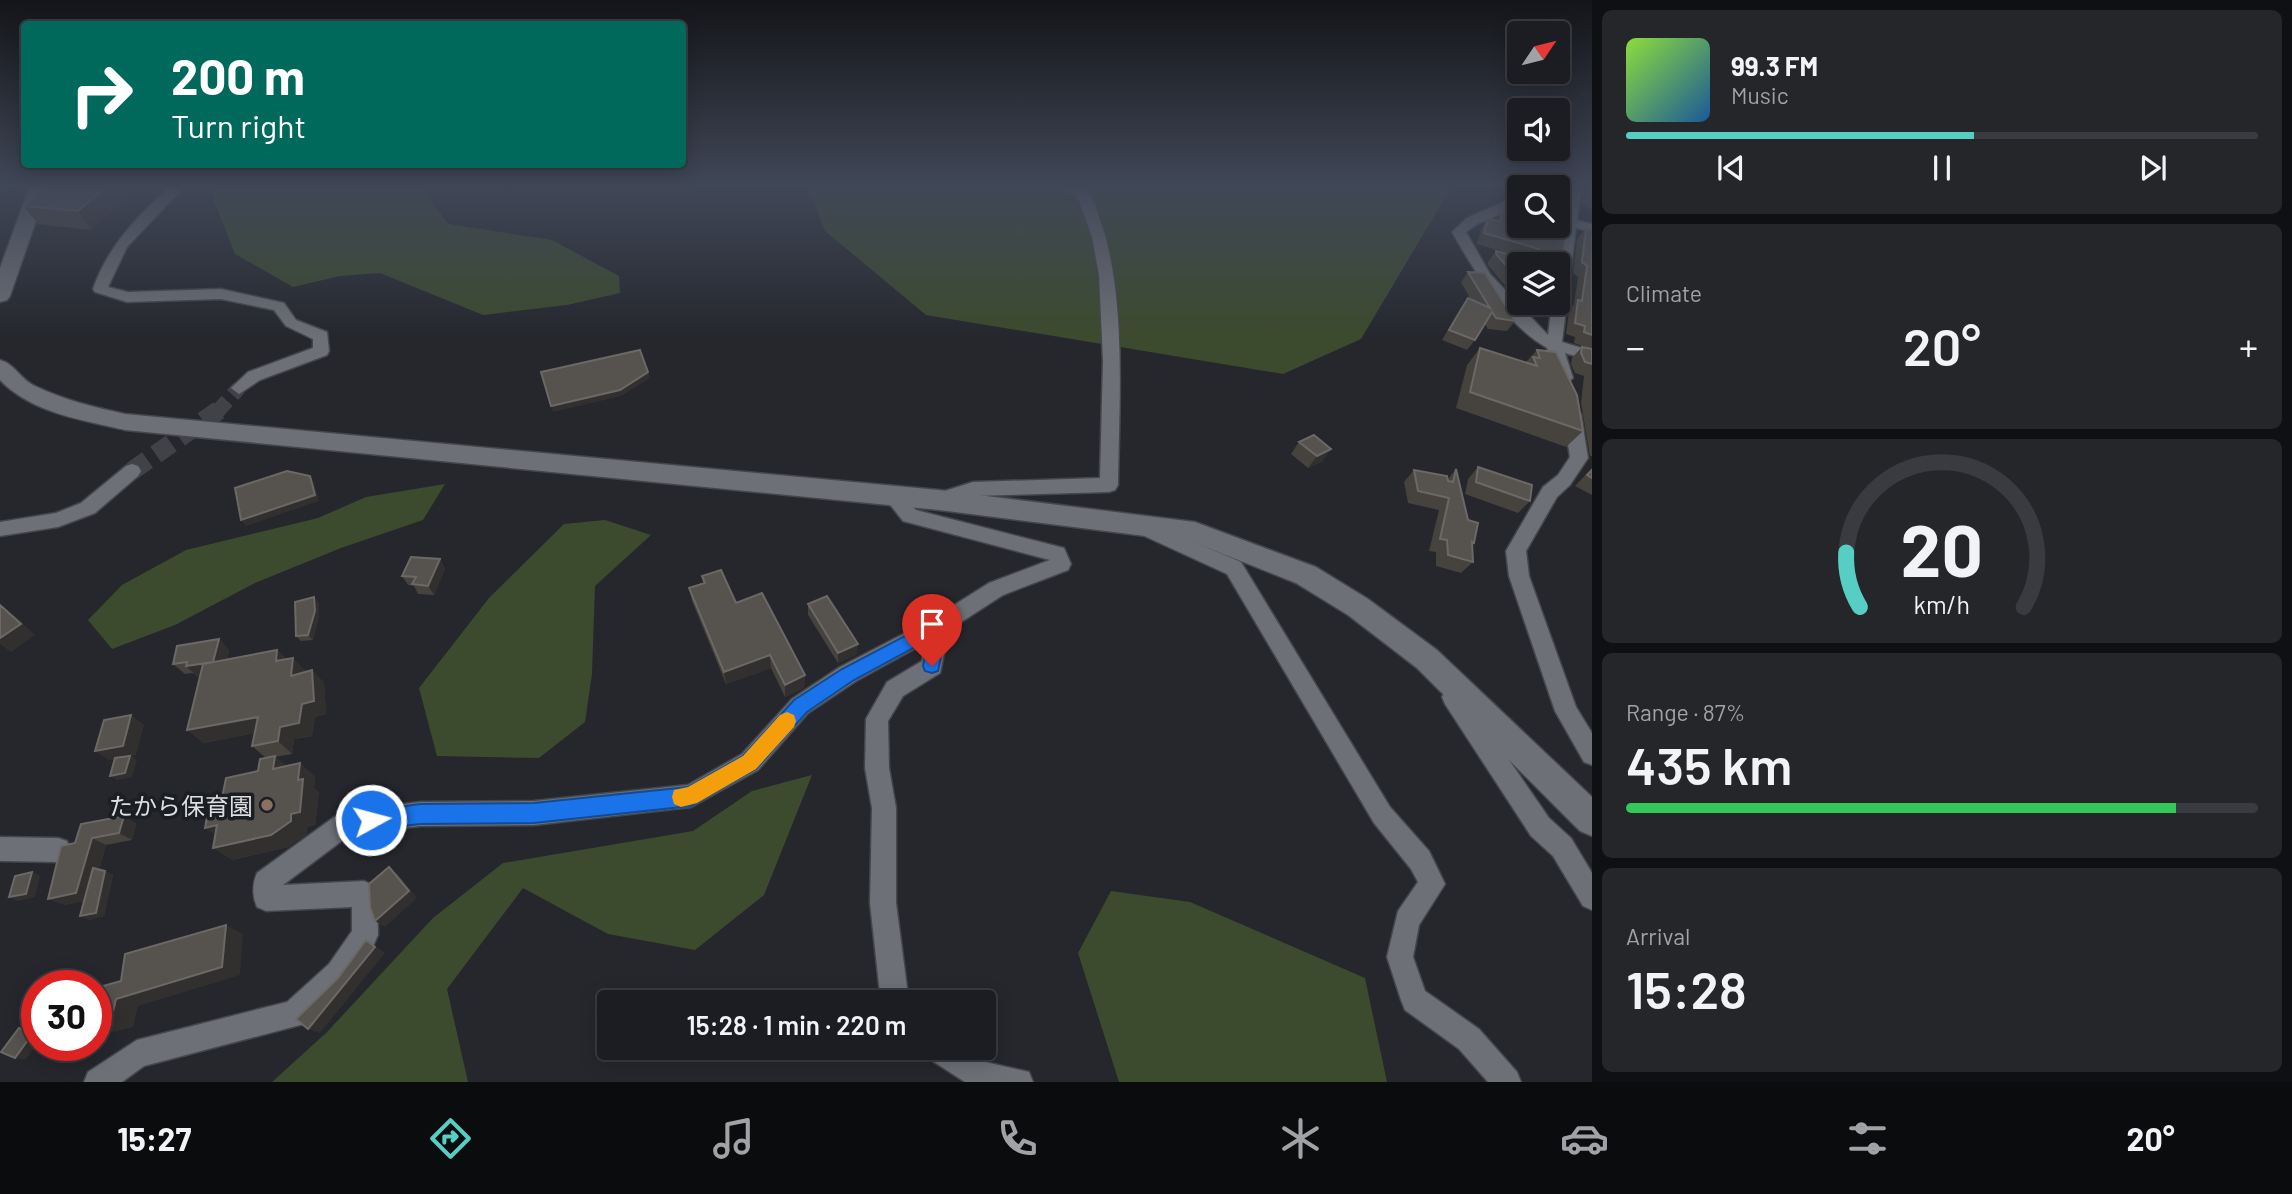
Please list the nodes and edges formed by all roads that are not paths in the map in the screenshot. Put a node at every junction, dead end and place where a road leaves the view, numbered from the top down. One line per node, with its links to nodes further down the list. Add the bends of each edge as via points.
1 (21, 236): 5 (street)
2 (128, 236): 10 (street, via 105,270 100,289 127,297 221,294 279,306 291,323 321,336 321,351 254,376)
3 (1099, 236): 13 (street, via 1111,360 1109,485 973,489)
4 (1463, 236): 7 (street, via 1478,252 1484,276 1502,299 1538,336)
5 (0, 296)
6 (1557, 315): 7 (street)
7 (1554, 345): 8 (street); 18 (street, via 1567,382 1579,458 1550,492 1516,551 1519,576 1566,711)
8 (1592, 356)
9 (0, 367): 12 (street, via 23,390 72,411 125,422)
10 (239, 388)
11 (132, 471): 15 (street, via 88,508 58,520)
12 (893, 497): 13 (street); 16 (street, via 910,516 1057,553 1061,564 996,589)
13 (939, 500): 14 (street)
14 (1135, 524): 17 (street, via 1195,532 1306,575); 27 (street, via 1234,568 1382,815 1420,860 1432,884 1407,920 1400,957 1415,1000 1469,1040)
15 (0, 529)
16 (939, 625): 23 (street, via 932,666 895,689 877,719 877,768 884,808 883,903); 25 (street, via 800,706 750,762 691,796 534,813 420,814 346,824 266,882 266,898 364,894 365,935 338,973 294,1014 137,1054)
17 (1427, 659): 19 (street); 22 (street, via 1540,827 1562,847)
18 (1592, 754)
19 (1592, 820)
20 (0, 849): 21 (street)
21 (58, 850)
22 (1592, 897)
23 (893, 990)
24 (957, 1060): 26 (street, via 981,1075)
25 (98, 1082)
26 (1019, 1082)
27 (1507, 1082)

